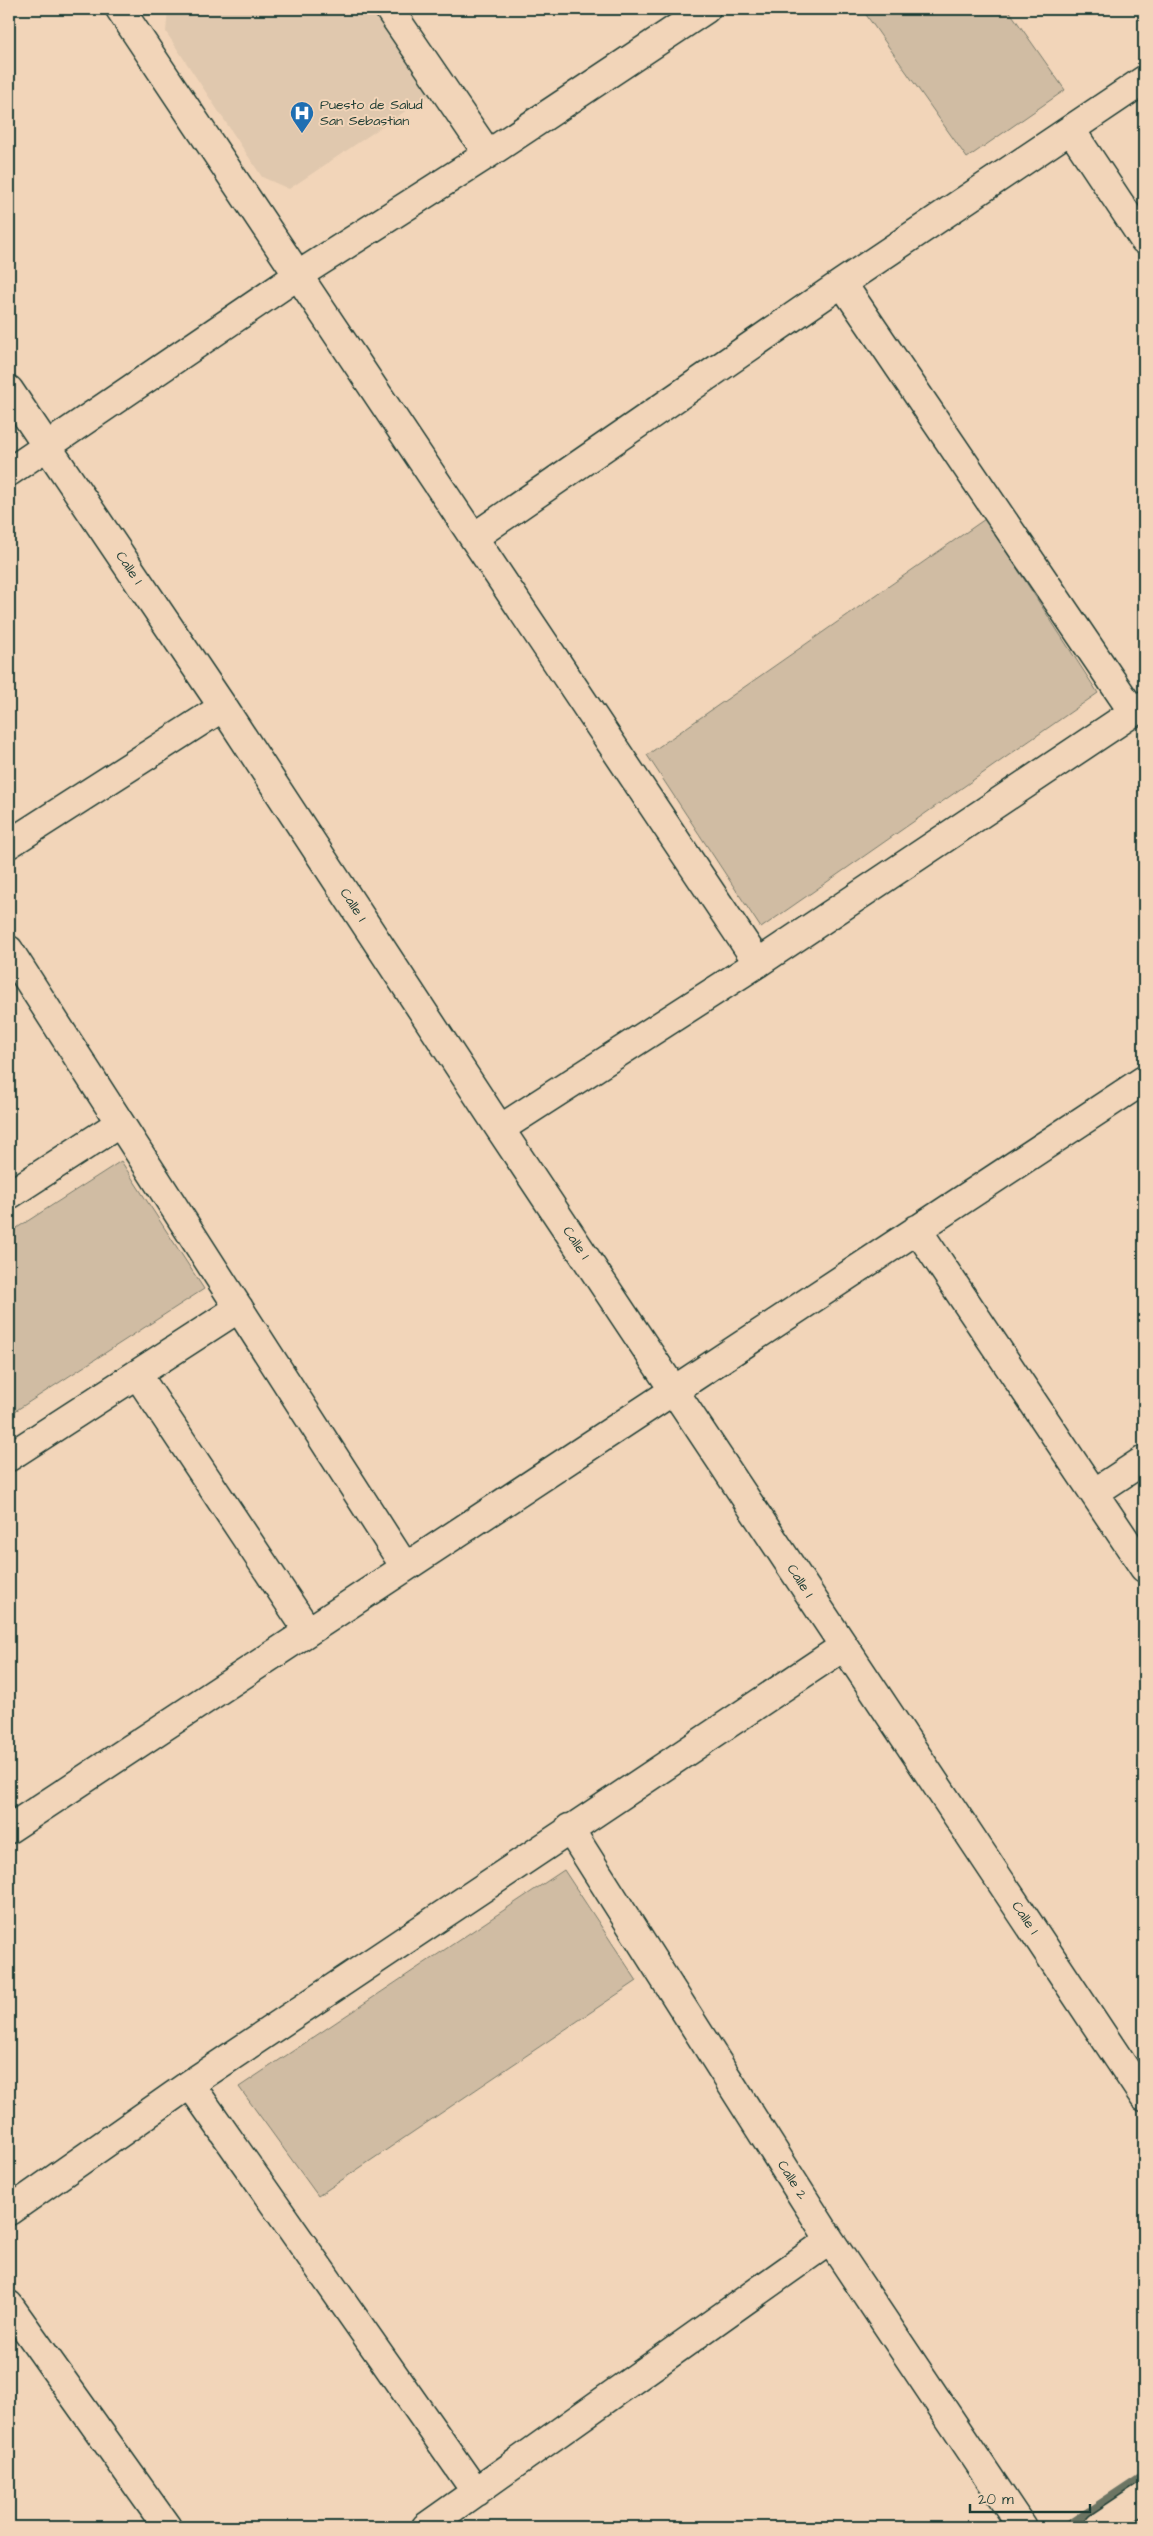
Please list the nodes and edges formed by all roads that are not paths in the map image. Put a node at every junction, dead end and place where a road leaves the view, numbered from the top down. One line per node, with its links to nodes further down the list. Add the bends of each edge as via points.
1 (120, 9): 8 (street)
2 (389, 9): 6 (street)
3 (706, 9): 6 (street)
4 (1144, 80): 5 (street)
5 (1071, 130): 7 (street); 9 (street)
6 (488, 154): 8 (street)
7 (1144, 240)
8 (297, 276): 11 (street); 13 (street)
9 (842, 283): 13 (street); 15 (street)
10 (9, 390): 11 (street, Calle 1)
11 (47, 447): 12 (street); 14 (street, Calle 1)
12 (9, 472)
13 (474, 537): 18 (street)
14 (223, 707): 16 (street); 21 (street, Calle 1)
15 (1139, 708): 18 (street)
16 (9, 844)
17 (9, 950): 20 (street)
18 (758, 962): 21 (street)
19 (1144, 1080): 23 (street)
20 (120, 1123): 22 (street); 24 (street)
21 (500, 1129): 26 (street, Calle 1)
22 (9, 1195)
23 (917, 1229): 26 (street); 29 (street)
24 (239, 1308): 25 (street); 30 (street)
25 (137, 1374): 27 (street); 32 (street)
26 (675, 1392): 30 (street); 33 (street, Calle 1)
27 (9, 1457)
28 (1144, 1460): 29 (street)
29 (1094, 1493): 31 (street)
30 (405, 1567): 32 (street)
31 (1144, 1568)
32 (308, 1631): 35 (street)
33 (843, 1647): 34 (street); 36 (street, Calle 1)
34 (569, 1828): 37 (street); 39 (street, Calle 2)
35 (9, 1829)
36 (1140, 2081)
37 (190, 2084): 38 (street); 41 (street)
38 (9, 2211)
39 (830, 2240): 41 (street); 45 (street, Calle 2)
40 (9, 2305): 43 (street)
41 (476, 2492): 44 (street)
42 (1144, 2496): 46 (street)
43 (167, 2527)
44 (426, 2527)
45 (1022, 2527)
46 (1099, 2527)

